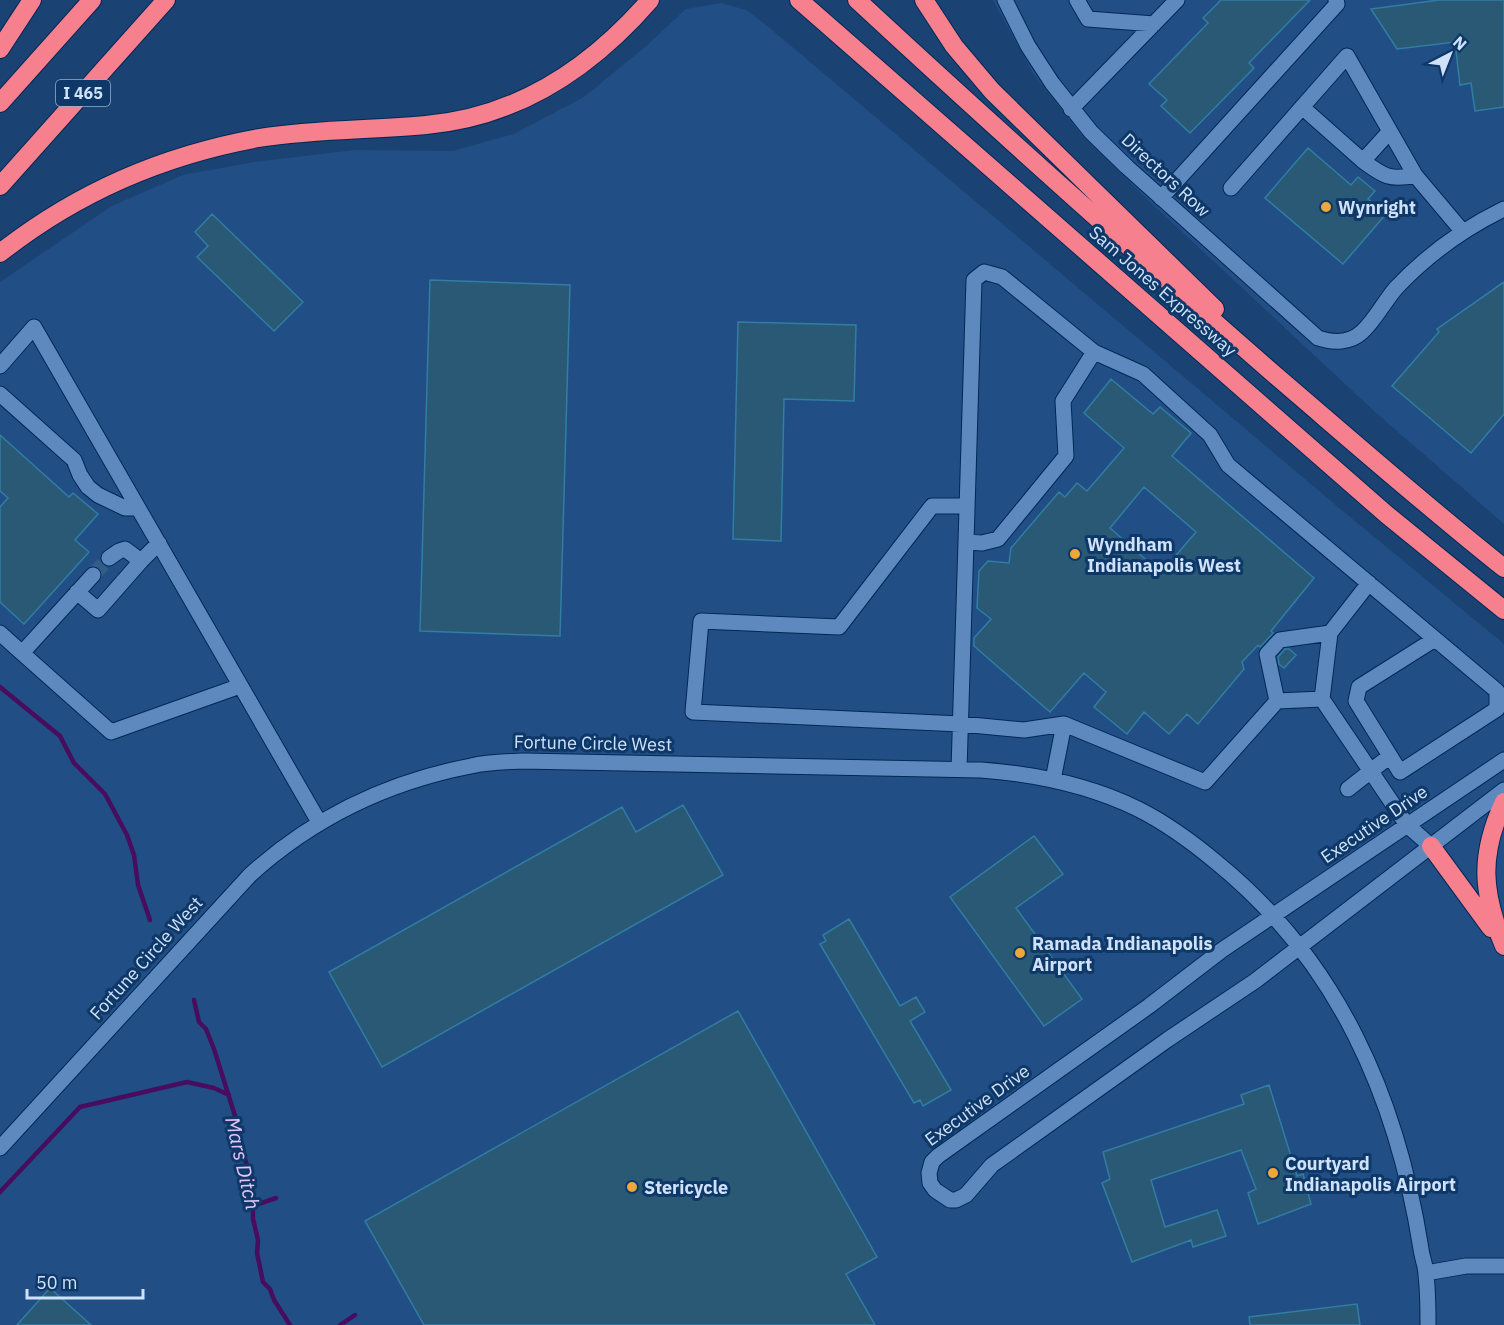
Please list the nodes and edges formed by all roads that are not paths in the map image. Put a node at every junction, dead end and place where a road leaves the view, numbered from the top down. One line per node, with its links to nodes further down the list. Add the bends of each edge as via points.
1 (32, 0): 15 (highway)
2 (92, 0): 16 (highway, I 465)
3 (166, 0): 22 (highway, I 465)
4 (663, 0): 13 (highway)
5 (784, 0): 12 (highway)
6 (857, 0): 31 (highway, Sam Jones Expressway, via 1004,136)
7 (924, 0): 31 (highway, via 954,46 993,91)
8 (1005, 0): 18 (street, Directors Row, via 1028,46)
9 (1077, 0): 14 (street, via 1088,19)
10 (1177, 0): 14 (street)
11 (1336, 0): 24 (street, via 1337,4)
12 (804, 5): 42 (highway, Sam Jones Expressway, via 1386,514)
13 (644, 7): 27 (highway, via 601,49 567,75 508,106 455,121 279,136 190,154 104,186 56,213)
14 (1154, 24): 18 (street)
15 (0, 49)
16 (0, 103)
17 (1302, 106): 19 (street, via 1347,56); 20 (street); 23 (street)
18 (1071, 109): 24 (street, Directors Row)
19 (1390, 131): 20 (street); 21 (street)
20 (1364, 161): 21 (street, via 1381,175 1399,179)
21 (1416, 175): 26 (street)
22 (0, 186)
23 (1231, 188)
24 (1161, 198): 26 (street, Directors Row, via 1310,332 1338,342 1362,332 1411,273)
25 (1504, 209): 26 (street)
26 (1463, 232)
27 (0, 253)
28 (1094, 352): 32 (street, via 1002,277 984,272 974,280); 34 (street, via 1063,402 1066,456 998,539); 40 (street, via 1143,374 1210,435 1228,465)
29 (0, 366): 33 (street, via 34,327)
30 (0, 394): 33 (street, via 74,460 80,475 98,495 124,508)
31 (1325, 418): 38 (highway, Sam Jones Expressway)
32 (967, 506): 34 (street); 50 (street, via 932,506 839,627 701,621 693,712)
33 (138, 508): 35 (street)
34 (966, 542): 50 (street)
35 (159, 543): 37 (street); 47 (street)
36 (109, 558): 37 (street, via 126,549)
37 (141, 561): 41 (street, via 98,610)
38 (1504, 568)
39 (93, 575): 41 (street)
40 (1369, 583): 44 (street); 45 (street)
41 (77, 592): 46 (street)
42 (1504, 610)
43 (0, 633): 46 (street)
44 (1330, 633): 48 (street); 49 (street, via 1280,640 1268,654)
45 (1435, 639): 52 (street, via 1359,687 1356,701); 52 (street, via 1497,691 1497,709 1400,772)
46 (22, 653): 47 (street, via 111,732)
47 (240, 686): 60 (street)
48 (1322, 699): 49 (street); 55 (street)
49 (1277, 701): 51 (street, via 1205,782)
50 (961, 724): 51 (street, via 1024,730); 54 (street)
51 (1064, 724): 56 (street)
52 (1390, 756): 55 (street)
53 (1504, 760): 61 (street, Executive Drive)
54 (959, 770): 56 (street, Fortune Circle West); 60 (street, Fortune Circle West, via 497,762 415,779 371,795)
55 (1370, 771): 57 (street); 61 (street)
56 (1053, 780): 63 (street, Fortune Circle West, via 1097,792 1150,816 1211,858)
57 (1348, 789)
58 (1504, 790): 62 (street, Executive Drive)
59 (1504, 802): 64 (highway, via 1489,845 1486,880 1492,917)
60 (319, 822): 66 (street, Fortune Circle West, via 250,874)
61 (1407, 825): 62 (street); 63 (street, Executive Drive)
62 (1431, 846): 64 (highway); 65 (street, Executive Drive)
63 (1273, 915): 65 (street, Fortune Circle West); 65 (street, Executive Drive, via 934,1160 929,1176 935,1190 950,1200 966,1195 992,1165)
64 (1504, 946)
65 (1299, 947): 68 (street, Fortune Circle West, via 1362,1047 1383,1096 1407,1176)
66 (0, 1148)
67 (1504, 1266): 68 (street, via 1466,1266)
68 (1426, 1273): 69 (street, Fortune Circle West)
69 (1428, 1325)

